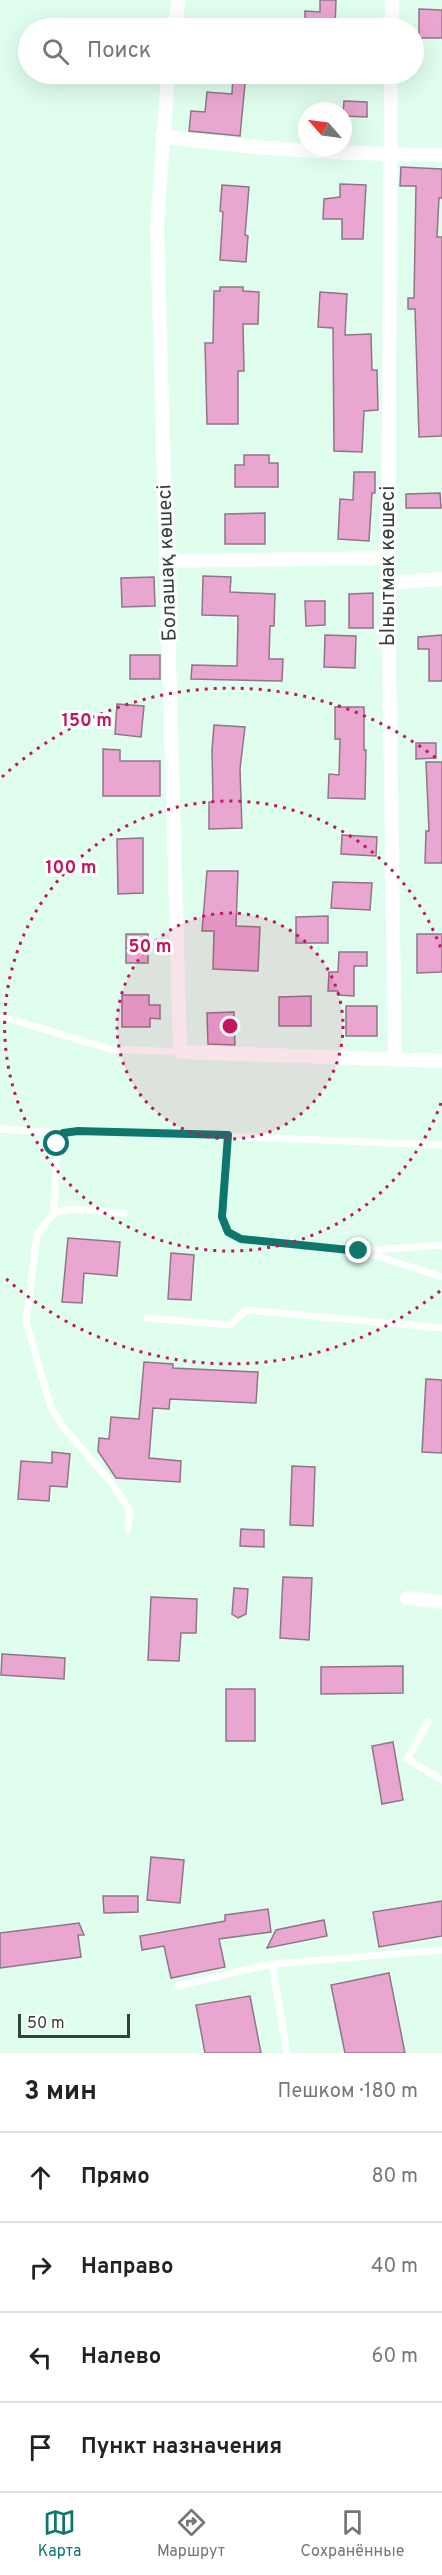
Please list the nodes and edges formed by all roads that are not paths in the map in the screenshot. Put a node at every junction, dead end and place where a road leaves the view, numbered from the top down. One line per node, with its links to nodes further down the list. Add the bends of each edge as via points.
1 (179, 0): 3 (street)
2 (392, 0): 4 (street)
3 (176, 18)
4 (392, 18)
5 (167, 84): 7 (street, Болашақ көшесі)
6 (391, 84): 8 (street, Ынытмак көшесі)
7 (162, 136): 8 (street, via 216,144); 11 (street, Болашақ көшесі, via 157,226)
8 (389, 154): 9 (street); 10 (street, Ынытмак көшесі)
9 (442, 155)
10 (388, 558): 11 (street); 13 (street, Ынытмак көшесі)
11 (168, 561): 15 (street, Болашақ көшесі)
12 (442, 579): 13 (street)
13 (388, 583): 16 (street, Ынытмак көшесі)
14 (0, 1016): 15 (lane, via 110,1049)
15 (180, 1052): 16 (street)
16 (394, 1059): 17 (street)
17 (442, 1061)
18 (0, 1129): 19 (lane)
19 (63, 1133): 20 (lane); 22 (lane, via 57,1144)
20 (228, 1135): 21 (lane); 25 (lane, via 222,1217 228,1232 241,1239)
21 (442, 1145)
22 (54, 1213): 23 (lane, via 71,1209); 29 (lane, via 38,1235 26,1322 51,1407 130,1511)
23 (124, 1213)
24 (442, 1245): 25 (lane)
25 (359, 1251): 26 (lane)
26 (442, 1277)
27 (147, 1318): 28 (lane, via 229,1325 247,1310)
28 (442, 1328)
29 (128, 1530)
30 (407, 1598): 31 (street)
31 (442, 1602)
32 (428, 1722): 33 (lane, via 407,1759)
33 (442, 1780)
34 (442, 1950): 35 (lane)
35 (272, 1964): 36 (lane); 37 (lane)
36 (177, 1986)
37 (287, 2053)

